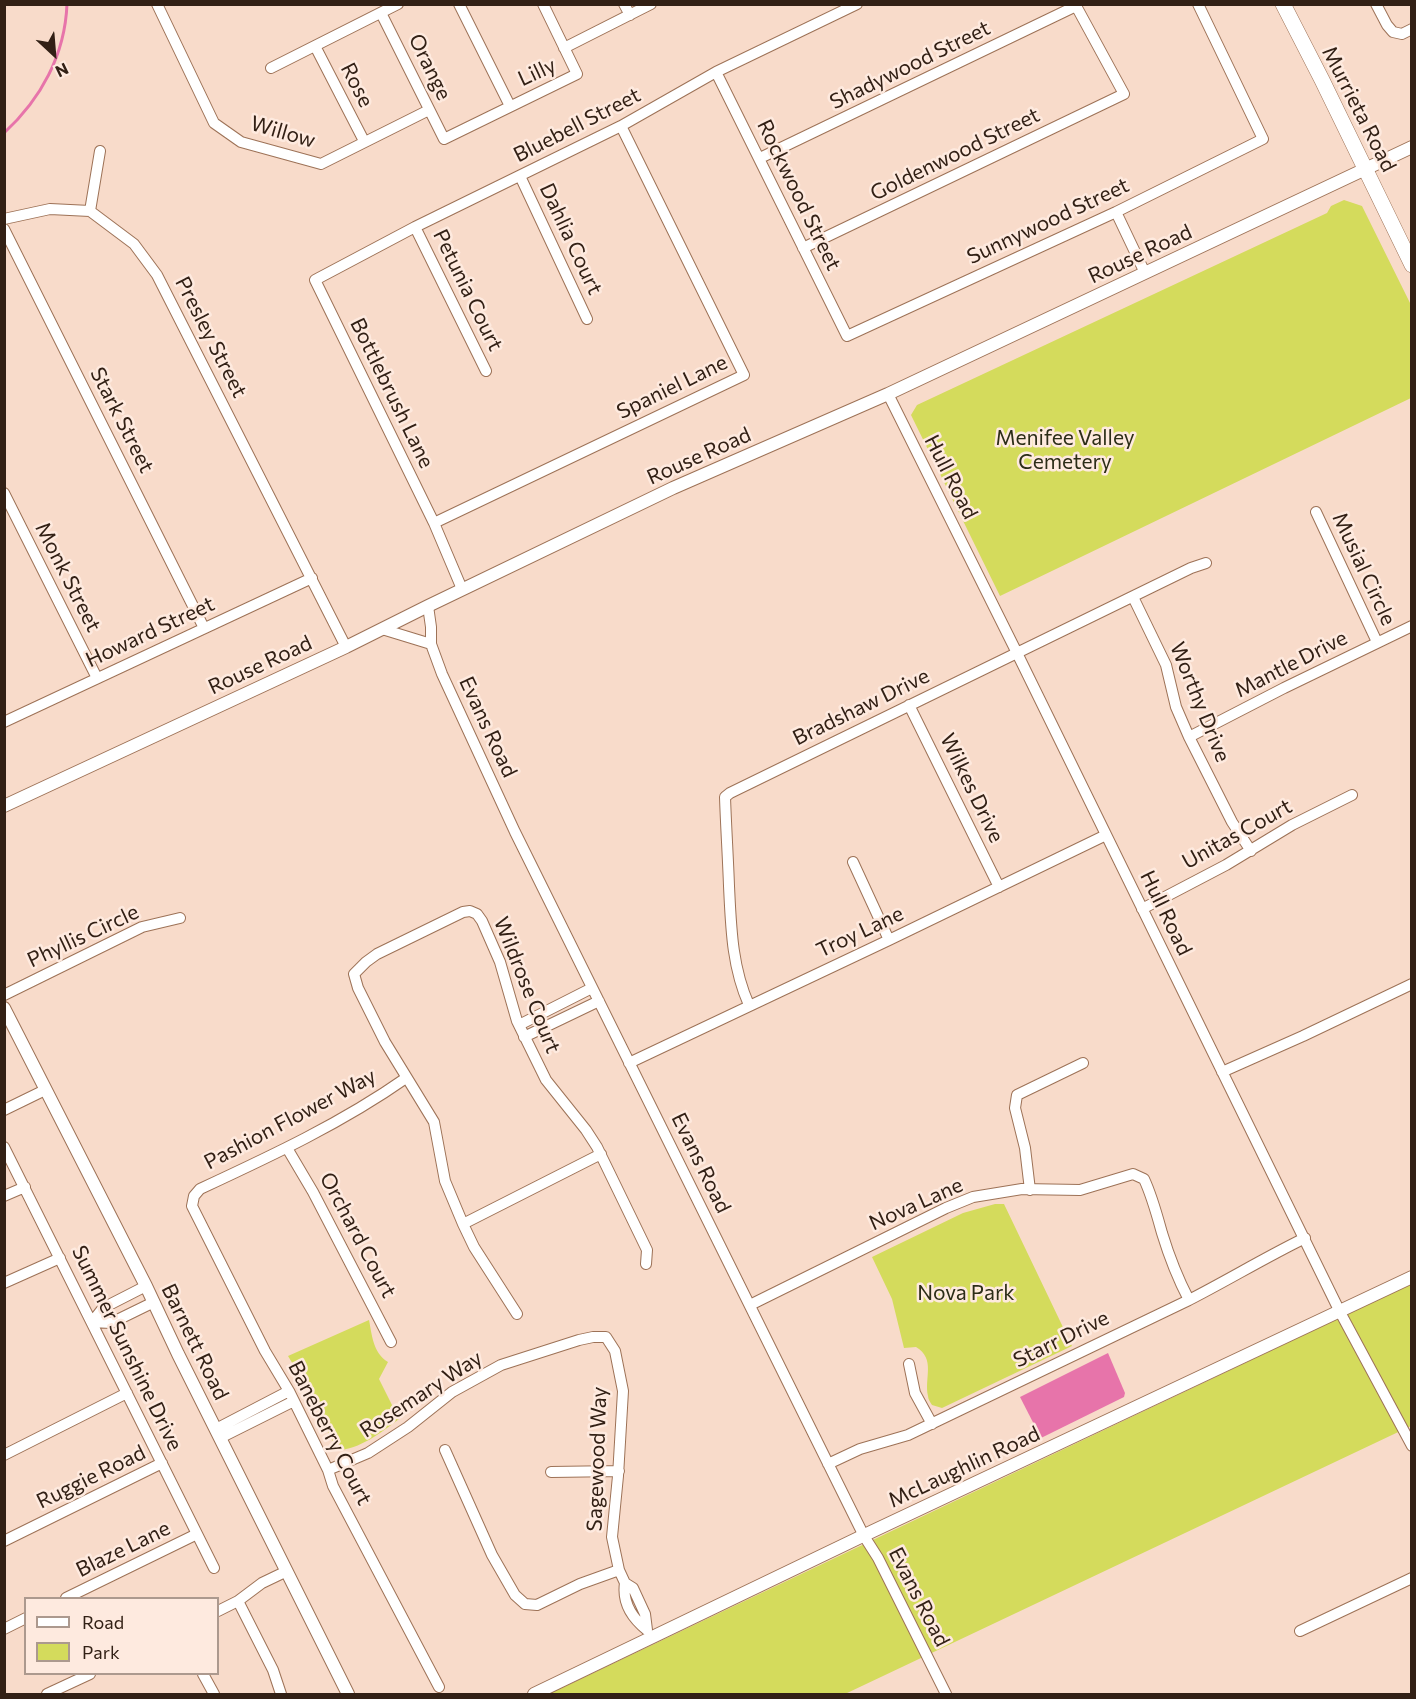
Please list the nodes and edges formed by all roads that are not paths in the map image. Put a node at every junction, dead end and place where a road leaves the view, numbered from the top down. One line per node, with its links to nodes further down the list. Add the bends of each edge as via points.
1 (157, 4): 23 (street, Willow, via 214,123 241,142 321,164)
2 (398, 4): 12 (street)
3 (459, 4): 19 (street)
4 (543, 4): 16 (street, Lilly)
5 (624, 4): 13 (street)
6 (651, 4): 13 (street)
7 (857, 4): 18 (street, Bluebell Street)
8 (1198, 4): 30 (street, Sunnywood Street, via 1263,139)
9 (1283, 4): 27 (main road, Murrieta Road)
10 (1376, 4): 14 (street, via 1393,32 1402,34)
11 (1075, 5): 26 (street, Shadywood Street); 34 (street, Goldenwood Street, via 1124,94)
12 (381, 13): 15 (street); 20 (street, Orange)
13 (630, 15): 16 (street)
14 (1412, 29)
15 (315, 46): 17 (street); 23 (street, Rose)
16 (564, 48): 19 (street, Lilly, via 577,74)
17 (271, 68)
18 (716, 72): 21 (street, Bluebell Street); 26 (street, Rockwood Street)
19 (510, 106): 22 (street, Lilly)
20 (429, 110): 22 (street, Orange); 23 (street, Willow)
21 (621, 126): 28 (street, Bluebell Street); 44 (street, Spaniel Lane, via 744,375)
22 (444, 139)
23 (364, 141)
24 (1412, 147): 27 (street, Rouse Road)
25 (100, 151): 29 (street)
26 (760, 158): 34 (street, Rockwood Street)
27 (1366, 170): 35 (main road, Murrieta Road); 36 (street, Rouse Road)
28 (520, 176): 32 (street, Bluebell Street); 38 (street, Dahlia Court)
29 (90, 211): 31 (street, via 50,209); 46 (street, Presley Street, via 134,244 157,275)
30 (1116, 212): 36 (street); 39 (street, Sunnywood Street)
31 (4, 219)
32 (415, 226): 37 (street, Bluebell Street); 40 (street, Petunia Court)
33 (4, 229): 51 (street, Stark Street)
34 (803, 249): 39 (street, Rockwood Street)
35 (1412, 265)
36 (1145, 273): 41 (street, Rouse Road)
37 (315, 280): 44 (street, Bottlebrush Lane)
38 (587, 319)
39 (848, 336)
40 (486, 371)
41 (888, 394): 47 (street, Rouse Road, via 673,488); 56 (street, Hull Road)
42 (4, 493): 57 (street, Monk Street)
43 (1316, 512): 53 (street, Musial Circle)
44 (434, 523): 47 (street, Bottlebrush Lane)
45 (1206, 563): 48 (street, Bradshaw Drive)
46 (312, 578): 51 (street, Howard Street); 55 (street, Presley Street)
47 (462, 589): 49 (street, Rouse Road)
48 (1133, 597): 56 (street, Bradshaw Drive); 60 (street, Worthy Drive, via 1166,665 1176,707)
49 (428, 606): 52 (street, Rouse Road); 54 (street, Evans Road)
50 (1412, 626): 53 (street, Mantle Drive)
51 (204, 628): 57 (street, Howard Street)
52 (382, 629): 54 (street); 55 (street, Rouse Road)
53 (1377, 642): 60 (street, Mantle Drive)
54 (431, 645): 71 (street, Evans Road, via 515,832)
55 (346, 647): 62 (street, Rouse Road)
56 (1017, 653): 58 (street, Bradshaw Drive); 63 (street, Hull Road)
57 (97, 678): 59 (street, Howard Street)
58 (909, 705): 66 (street, Wilkes Drive); 74 (street, Bradshaw Drive, via 725,797 731,938 741,988)
59 (4, 722)
60 (1189, 737): 64 (street, Worthy Drive)
61 (1352, 795): 64 (street, Unitas Court)
62 (4, 806)
63 (1106, 835): 66 (street, Troy Lane); 67 (street, Hull Road)
64 (1251, 851): 67 (street, Unitas Court)
65 (853, 862): 69 (street)
66 (999, 887): 69 (street, Troy Lane)
67 (1142, 909): 80 (street, Hull Road)
68 (180, 918): 72 (street, Phyllis Circle, via 142,927)
69 (889, 940): 74 (street, Troy Lane)
70 (1412, 984): 80 (street)
71 (592, 988): 73 (street, Evans Road); 76 (street)
72 (4, 995)
73 (599, 1001): 77 (street); 78 (street, Evans Road)
74 (749, 1005): 78 (street, Troy Lane)
75 (4, 1008): 82 (street, Barnett Road)
76 (519, 1025): 77 (street, Wildrose Court); 81 (street, Wildrose Court, via 500,962 482,921 477,914 463,912 377,954 354,974 380,1033)
77 (524, 1037): 86 (street, Wildrose Court, via 546,1080)
78 (629, 1063): 100 (street, Evans Road)
79 (1083, 1063): 88 (street, via 1017,1095 1015,1108)
80 (1222, 1072): 92 (street, Hull Road)
81 (406, 1078): 85 (street, Pashion Flower Way); 91 (street, via 434,1122 444,1181)
82 (45, 1090): 83 (street); 97 (street, Barnett Road)
83 (4, 1110)
84 (4, 1147): 87 (street, Summer Sunshine Drive)
85 (287, 1148): 89 (street, Pashion Flower Way, via 200,1189); 105 (street, Orchard Court)
86 (601, 1154): 91 (street); 94 (street, Wildrose Court, via 647,1250)
87 (24, 1187): 90 (street); 93 (street, Summer Sunshine Drive)
88 (1030, 1190): 98 (street, Nova Lane, via 1080,1190 1133,1174 1144,1179); 100 (street, Nova Lane, via 973,1197 946,1208)
89 (194, 1196): 108 (street, Baneberry Court, via 192,1206)
90 (4, 1197)
91 (463, 1224): 102 (street)
92 (1305, 1238): 98 (street, Starr Drive); 101 (street, Hull Road)
93 (60, 1258): 96 (street); 103 (street, Summer Sunshine Drive)
94 (646, 1264)
95 (1412, 1278): 101 (street, McLaughlin Road)
96 (4, 1283)
97 (146, 1286): 99 (street, Barnett Road); 103 (street, via 103,1308)
98 (1189, 1300): 109 (street, Starr Drive)
99 (154, 1302): 103 (street, via 111,1323); 110 (street, Barnett Road)
100 (750, 1305): 115 (street, Evans Road)
101 (1341, 1312): 111 (street, Hull Road); 120 (street, McLaughlin Road)
102 (518, 1314)
103 (92, 1322): 107 (street, Summer Sunshine Drive)
104 (606, 1337): 116 (street, Rosemary Way, via 579,1340 501,1365 452,1392 368,1454); 117 (street, Sagewood Way, via 615,1351 623,1391)
105 (391, 1342)
106 (909, 1364): 109 (street, via 915,1393)
107 (128, 1393): 113 (street); 114 (street, Summer Sunshine Drive)
108 (292, 1396): 110 (street); 116 (street, Baneberry Court)
109 (932, 1424): 115 (street, Starr Drive)
110 (218, 1434): 124 (street, Barnett Road)
111 (1412, 1446)
112 (445, 1450): 123 (street, via 492,1555 515,1595 525,1604 537,1605)
113 (4, 1455)
114 (162, 1463): 119 (street, Summer Sunshine Drive); 121 (street, Ruggie Road)
115 (828, 1464): 120 (street, Evans Road)
116 (328, 1470): 135 (street, Baneberry Court)
117 (619, 1471): 118 (street); 123 (street, Sagewood Way, via 612,1537)
118 (551, 1472)
119 (197, 1534): 122 (street, Summer Sunshine Drive); 126 (street, Blaze Lane)
120 (864, 1536): 132 (street, McLaughlin Road); 141 (street, Evans Road)
121 (4, 1541)
122 (214, 1568)
123 (619, 1570): 132 (street, Sagewood Way, via 625,1583 623,1595 635,1620)
124 (287, 1571): 127 (street); 139 (street, Barnett Road)
125 (1412, 1578): 131 (street)
126 (70, 1597)
127 (238, 1601): 128 (street); 138 (street, via 273,1670)
128 (219, 1610)
129 (24, 1619): 130 (street)
130 (4, 1629)
131 (1300, 1631)
132 (648, 1634): 140 (street, McLaughlin Road)
133 (88, 1675): 136 (street)
134 (204, 1675): 137 (street)
135 (439, 1687)
136 (47, 1695)
137 (214, 1695)
138 (281, 1695)
139 (348, 1695)
140 (534, 1695)
141 (946, 1695)

